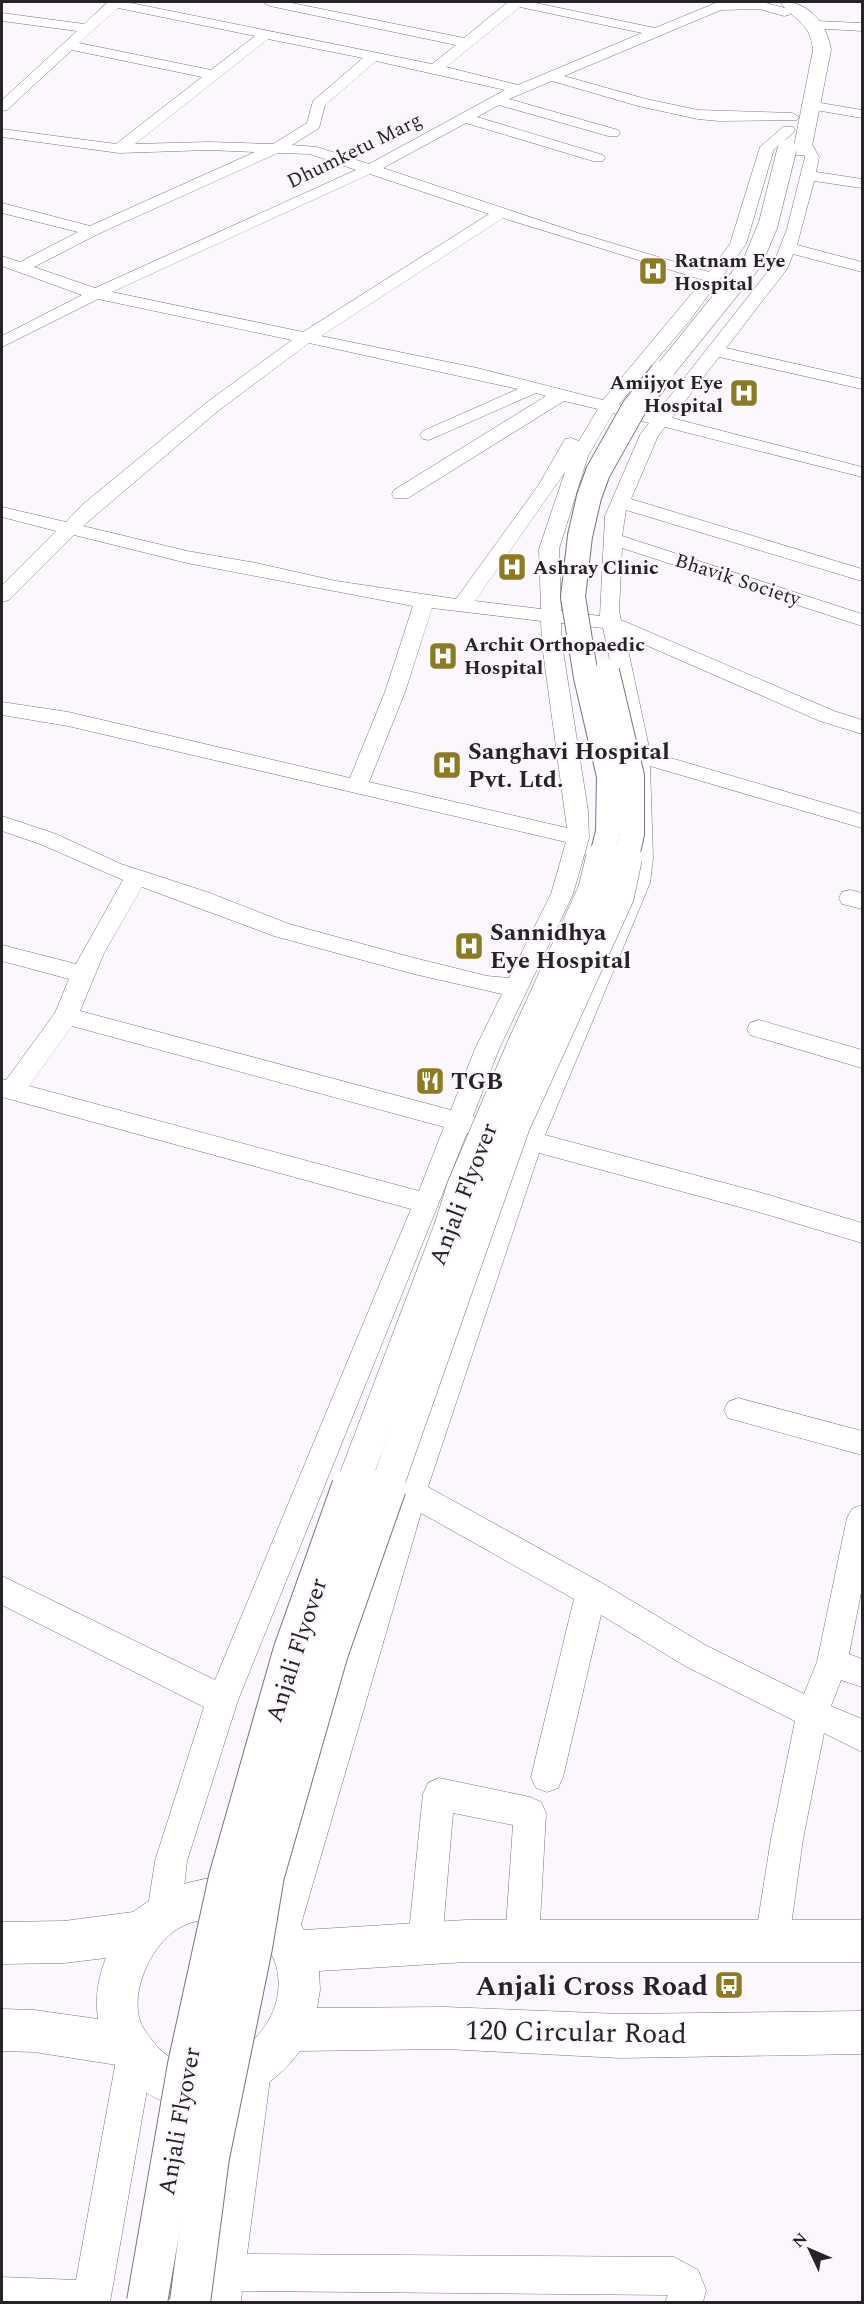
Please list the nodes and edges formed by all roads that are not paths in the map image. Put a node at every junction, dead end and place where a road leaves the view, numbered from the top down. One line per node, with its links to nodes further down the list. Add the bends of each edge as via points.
1 (115, 2): 10 (street); 12 (street)
2 (270, 2): 4 (street)
3 (516, 2): 11 (street); 13 (street)
4 (295, 4): 13 (street)
5 (723, 4): 6 (street); 11 (street, Dhumketu Marg)
6 (781, 5): 8 (main road)
7 (2, 17): 10 (street)
8 (813, 20): 9 (street); 21 (main road, via 822,50); 27 (main road, via 807,35)
9 (862, 27)
10 (86, 28): 14 (street)
11 (657, 32): 18 (street, Dhumketu Marg)
12 (266, 34): 15 (street); 17 (street)
13 (467, 43): 16 (street)
14 (68, 45): 17 (street); 22 (street)
15 (374, 57): 16 (street); 29 (street, via 318,104 314,125)
16 (435, 69): 19 (street)
17 (213, 75): 28 (street)
18 (551, 76): 19 (street, Dhumketu Marg); 27 (street, via 600,93 725,118 733,115)
19 (519, 89): 20 (street, Dhumketu Marg)
20 (497, 100): 24 (street, Dhumketu Marg); 26 (street)
21 (809, 105): 23 (street); 27 (main road)
22 (2, 107)
23 (862, 114)
24 (465, 118): 30 (street); 31 (street, Dhumketu Marg)
25 (2, 133): 28 (street)
26 (613, 133)
27 (797, 144): 32 (street); 36 (street, via 795,229); 40 (street, via 767,147 738,244); 110 (main road, Anjali Flyover, bridge, via 753,261 634,408 598,472 589,497 573,597 586,677 609,776 608,832 594,891 462,1187 293,1653 229,1878 188,2065); 111 (main road, Anjali Flyover, bridge, via 788,215 768,265 650,413 606,499 594,597 632,776 632,834 618,896 514,1125 328,1652 264,1875 209,2157)
28 (119, 148): 29 (street)
29 (277, 148): 31 (street, via 312,150); 35 (street)
30 (598, 158)
31 (372, 168): 34 (street); 41 (street, Dhumketu Marg)
32 (862, 183)
33 (2, 208): 35 (street)
34 (502, 212): 40 (street); 42 (street)
35 (93, 231): 38 (street)
36 (788, 248): 39 (street); 44 (street, via 781,266)
37 (2, 261): 38 (street)
38 (22, 267): 41 (street)
39 (862, 267)
40 (712, 278): 48 (street, via 684,316)
41 (96, 294): 42 (street); 43 (street, Dhumketu Marg)
42 (307, 337): 46 (street); 55 (street, via 212,407)
43 (2, 342)
44 (715, 351): 45 (street); 49 (street)
45 (862, 384)
46 (534, 388): 47 (street); 50 (street)
47 (562, 394): 48 (street); 52 (street)
48 (599, 405): 49 (street); 60 (street); 61 (street, via 549,549)
49 (662, 420): 51 (street); 53 (street, via 649,435)
50 (429, 435)
51 (862, 472)
52 (401, 494)
53 (620, 502): 56 (street, via 614,516); 57 (street)
54 (2, 512): 55 (street)
55 (67, 529): 58 (street); 59 (street, via 187,557)
56 (613, 539): 62 (street, Bhavik Society); 63 (street)
57 (862, 575)
58 (2, 596)
59 (424, 601): 60 (street); 67 (street)
60 (462, 606): 61 (street)
61 (551, 615): 63 (street); 70 (street)
62 (862, 620)
63 (611, 623): 65 (street); 66 (street)
64 (2, 709): 67 (street, via 68,719)
65 (862, 728)
66 (640, 756): 68 (street); 80 (street, via 639,883)
67 (357, 786): 70 (street)
68 (862, 821)
69 (2, 823): 71 (street)
70 (578, 838): 74 (street, via 562,894)
71 (136, 877): 73 (street); 74 (street, via 282,930 414,966)
72 (2, 953): 73 (street)
73 (83, 974): 75 (street)
74 (517, 988): 79 (street)
75 (66, 1016): 78 (street); 79 (street)
76 (759, 1029): 77 (street)
77 (862, 1059)
78 (7, 1089): 81 (street)
79 (458, 1122): 80 (street); 81 (street)
80 (530, 1140): 82 (street); 85 (street)
81 (427, 1203): 91 (street)
82 (862, 1233)
83 (738, 1410): 84 (street)
84 (862, 1443)
85 (412, 1493): 88 (street); 99 (street)
86 (862, 1518): 89 (street)
87 (2, 1590): 91 (street)
88 (591, 1593): 92 (street, via 696,1656); 94 (street)
89 (832, 1662): 90 (street); 92 (street)
90 (862, 1672)
91 (222, 1700): 95 (street)
92 (812, 1714): 93 (street, via 847,1726); 96 (street)
93 (862, 1737)
94 (547, 1777)
95 (153, 1923): 99 (main road, via 189,1902 223,1899 263,1913); 101 (main road, via 64,1942); 105 (main road, via 126,1957 118,1986 118,2017)
96 (772, 1940): 97 (main road); 98 (main road)
97 (522, 1941): 100 (main road); 100 (street, via 530,1813 439,1794)
98 (862, 1941)
99 (287, 1942): 100 (main road); 103 (main road, via 300,1978 298,2004)
100 (425, 1942)
101 (2, 1943)
102 (2, 2030): 105 (main road, via 34,2031)
103 (289, 2030): 104 (main road, 120 Circular Road, via 445,2028 620,2036); 106 (main road, via 274,2053)
104 (862, 2033)
105 (132, 2050): 106 (main road, via 148,2068 180,2085 218,2086); 109 (street)
106 (253, 2071): 107 (street)
107 (224, 2287): 112 (street, via 674,2276 688,2286)
108 (2, 2296): 109 (street)
109 (91, 2301)
110 (147, 2302)
111 (190, 2302)
112 (684, 2302)

